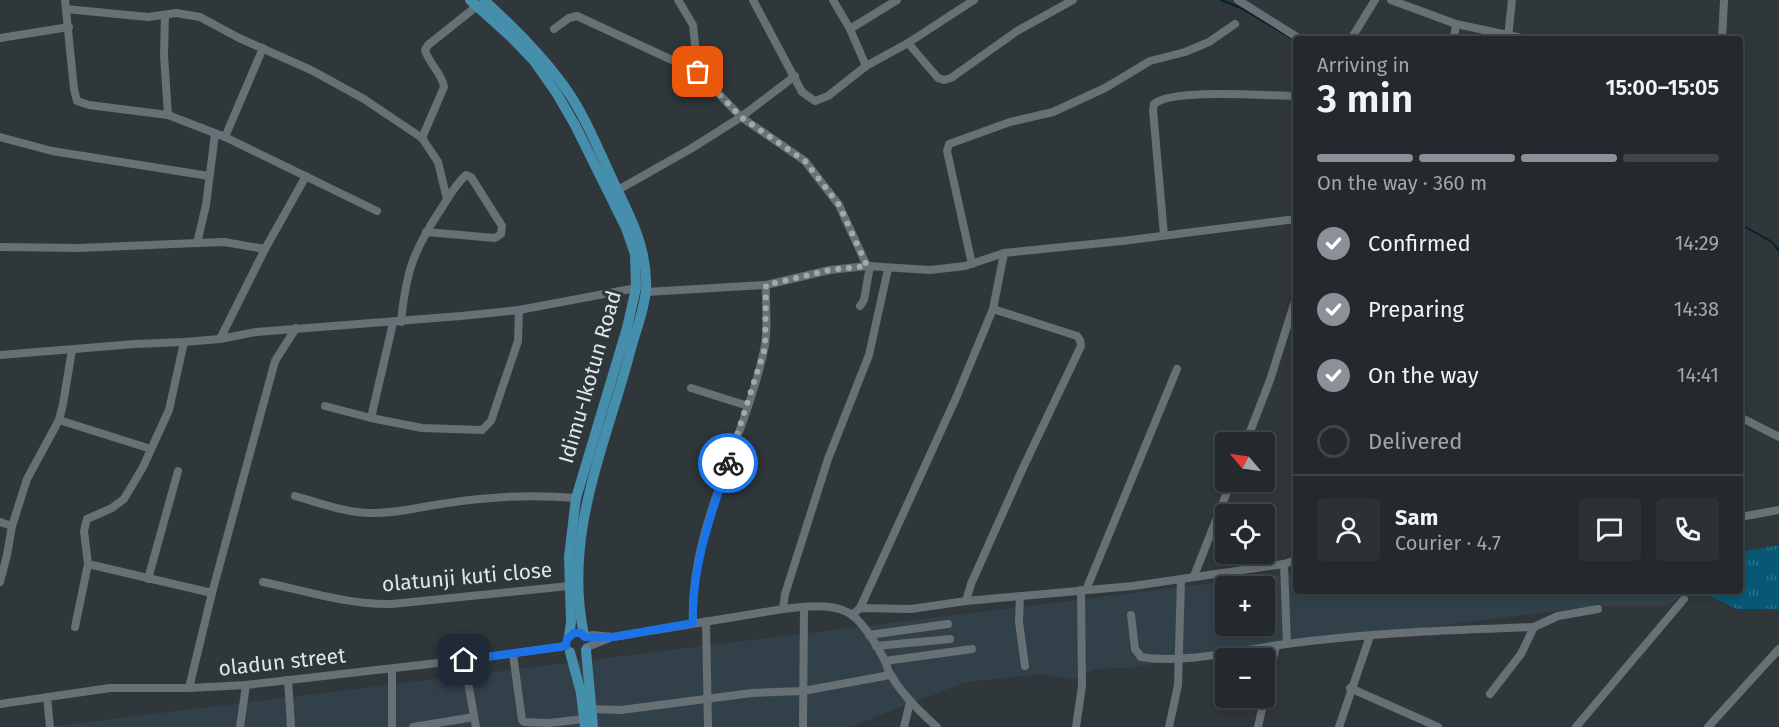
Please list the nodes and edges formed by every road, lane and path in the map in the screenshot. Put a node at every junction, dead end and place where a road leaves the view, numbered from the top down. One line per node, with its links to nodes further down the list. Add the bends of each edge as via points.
1 (678, 0): 29 (street, via 693,25)
2 (753, 0): 30 (street)
3 (833, 0): 19 (street)
4 (897, 0): 19 (street)
5 (974, 0): 26 (street)
6 (1072, 0): 26 (street, via 944,80)
7 (1238, 0): 20 (street)
8 (1375, 0): 21 (street)
9 (1391, 0): 16 (street)
10 (1512, 0): 23 (street)
11 (1724, 0): 24 (street)
12 (477, 2): 37 (street, via 425,50 444,87); 40 (main road, Idimu-Ikotun Road, via 531,44 565,87); 54 (main road, Idimu-Ikotun Road, via 534,61 575,124 626,228)
13 (66, 5): 14 (street, via 148,17); 17 (street)
14 (165, 15): 27 (street, via 200,17); 32 (street)
15 (1235, 24): 50 (street, via 1209,42 1150,61 1053,112 1010,122 949,144 947,151)
16 (1456, 24): 22 (street); 23 (street)
17 (69, 27): 25 (street); 32 (street, via 77,101)
18 (554, 28): 29 (street, via 577,16)
19 (850, 29): 28 (street)
20 (1295, 36)
21 (1353, 36)
22 (1454, 36)
23 (1508, 36)
24 (1722, 36)
25 (0, 38)
26 (908, 43): 28 (street)
27 (262, 48): 36 (street); 37 (street, via 364,99)
28 (866, 66): 30 (street, via 828,96 815,101 802,92)
29 (698, 72): 33 (street)
30 (795, 76): 33 (street)
31 (1293, 96): 45 (street, via 1197,95 1154,104)
32 (168, 115): 34 (street)
33 (741, 117): 40 (street); 51 (street, via 805,161 839,205)
34 (215, 134): 36 (street); 38 (street)
35 (0, 137): 38 (street, via 52,151)
36 (225, 137): 39 (street)
37 (422, 138): 41 (street, via 438,162)
38 (209, 176): 46 (street)
39 (306, 176): 42 (street); 48 (street)
40 (618, 190): 54 (main road, Idimu-Ikotun Road, via 644,252)
41 (447, 199): 44 (street); 44 (street, via 466,175 471,177 502,226 501,234 495,238)
42 (377, 211)
43 (1293, 219): 45 (street)
44 (426, 232): 59 (street, via 410,265)
45 (1164, 235): 49 (street)
46 (197, 243): 47 (street); 48 (street, via 224,242)
47 (0, 247)
48 (265, 249): 61 (street)
49 (1004, 253): 50 (street); 57 (street)
50 (972, 264): 52 (street, via 930,270)
51 (869, 266): 52 (street); 53 (street, via 830,270); 55 (street)
52 (888, 269): 99 (street, via 869,356 828,459)
53 (766, 285): 54 (street); 68 (street, via 765,348)
54 (641, 290): 58 (street); 78 (main road, Idimu-Ikotun Road); 111 (main road, Idimu-Ikotun Road, via 619,391 585,504 578,559 580,620)
55 (860, 306)
56 (1293, 307): 72 (street)
57 (993, 309): 96 (street, via 1077,336 1081,346); 98 (street)
58 (519, 310): 59 (street); 69 (street, via 518,341 488,426 482,430 422,429)
59 (397, 322): 60 (street); 69 (street)
60 (296, 328): 61 (street); 93 (street, via 275,361)
61 (220, 339): 62 (street)
62 (184, 342): 63 (street); 74 (street, via 169,410)
63 (72, 350): 64 (street); 71 (street)
64 (0, 355)
65 (1177, 369): 92 (street)
66 (691, 388): 68 (street)
67 (324, 406): 69 (street)
68 (748, 406): 104 (street, via 711,513 696,571)
69 (371, 418)
70 (1743, 418): 73 (street)
71 (59, 420): 74 (street); 82 (street, via 35,462)
72 (1250, 432)
73 (1779, 436)
74 (151, 449): 84 (street, via 124,499 87,519 84,525)
75 (178, 471): 87 (street)
76 (1227, 492): 86 (street)
77 (295, 496): 78 (street, via 368,513 400,512 503,496)
78 (576, 498): 91 (main road, Idimu-Ikotun Road)
79 (1779, 510): 80 (street)
80 (1743, 516)
81 (0, 522): 82 (street)
82 (12, 526): 89 (street)
83 (1293, 561): 85 (street)
84 (88, 564): 87 (street); 106 (street)
85 (1284, 564): 86 (street); 112 (street)
86 (1194, 576): 88 (street)
87 (148, 579): 93 (street)
88 (1181, 579): 92 (street); 119 (street)
89 (0, 582)
90 (263, 582): 91 (street, olatunji kuti close, via 375,605)
91 (568, 586): 113 (main road, Idimu-Ikotun Road)
92 (1084, 590): 94 (street); 149 (street, via 1082,686)
93 (212, 593): 127 (street)
94 (1020, 596): 96 (street); 122 (street)
95 (1684, 599): 154 (street)
96 (966, 601): 98 (street, via 911,609)
97 (804, 607): 99 (street); 101 (street, via 840,609); 129 (street)
98 (860, 608): 101 (street)
99 (783, 609): 103 (street)
100 (1598, 609): 107 (street, via 1558,616)
101 (852, 615): 108 (street)
102 (1131, 615): 119 (street, via 1135,649 1141,657)
103 (706, 621): 104 (street); 132 (street)
104 (693, 623): 111 (street)
105 (948, 624): 108 (street)
106 (75, 627)
107 (1534, 627): 109 (street); 130 (street, via 1521,654)
108 (869, 635): 114 (street)
109 (1370, 636): 112 (street); 128 (street)
110 (950, 639): 114 (street)
111 (585, 642): 113 (main road, via 580,654); 113 (main road, via 578,632); 135 (main road, Idimu-Ikotun Road)
112 (1287, 644): 115 (street)
113 (568, 645): 118 (street, oladun street); 137 (main road, Idimu-Ikotun Road)
114 (876, 646): 121 (street)
115 (1276, 646): 119 (street); 151 (street)
116 (972, 649): 121 (street)
117 (1779, 649): 155 (street)
118 (513, 654): 120 (street, oladun street); 137 (street, via 524,722)
119 (1179, 659): 150 (street, via 1178,685)
120 (464, 660): 123 (street, oladun street); 136 (street)
121 (885, 661): 124 (street)
122 (1025, 666)
123 (392, 669): 125 (street, oladun street); 141 (street)
124 (890, 675): 129 (street); 133 (street)
125 (288, 680): 126 (street, oladun street); 140 (street)
126 (246, 685): 127 (street, oladun street); 139 (street)
127 (189, 688): 131 (street, oladun street, via 110,688)
128 (1350, 688): 152 (street); 153 (street)
129 (803, 691): 132 (street); 146 (street)
130 (1490, 694)
131 (47, 697): 134 (street, oladun street); 138 (street)
132 (707, 698): 135 (street, via 621,710); 145 (street)
133 (910, 702): 147 (street); 148 (street)
134 (0, 704)
135 (592, 709): 144 (main road, Idimu-Ikotun Road)
136 (474, 717): 142 (street); 143 (street)
137 (585, 723)
138 (50, 727)
139 (240, 727)
140 (291, 727)
141 (392, 727)
142 (413, 727)
143 (476, 727)
144 (593, 727)
145 (708, 727)
146 (802, 727)
147 (904, 727)
148 (937, 727)
149 (1076, 727)
150 (1168, 727)
151 (1258, 727)
152 (1339, 727)
153 (1438, 727)
154 (1576, 727)
155 (1708, 727)

